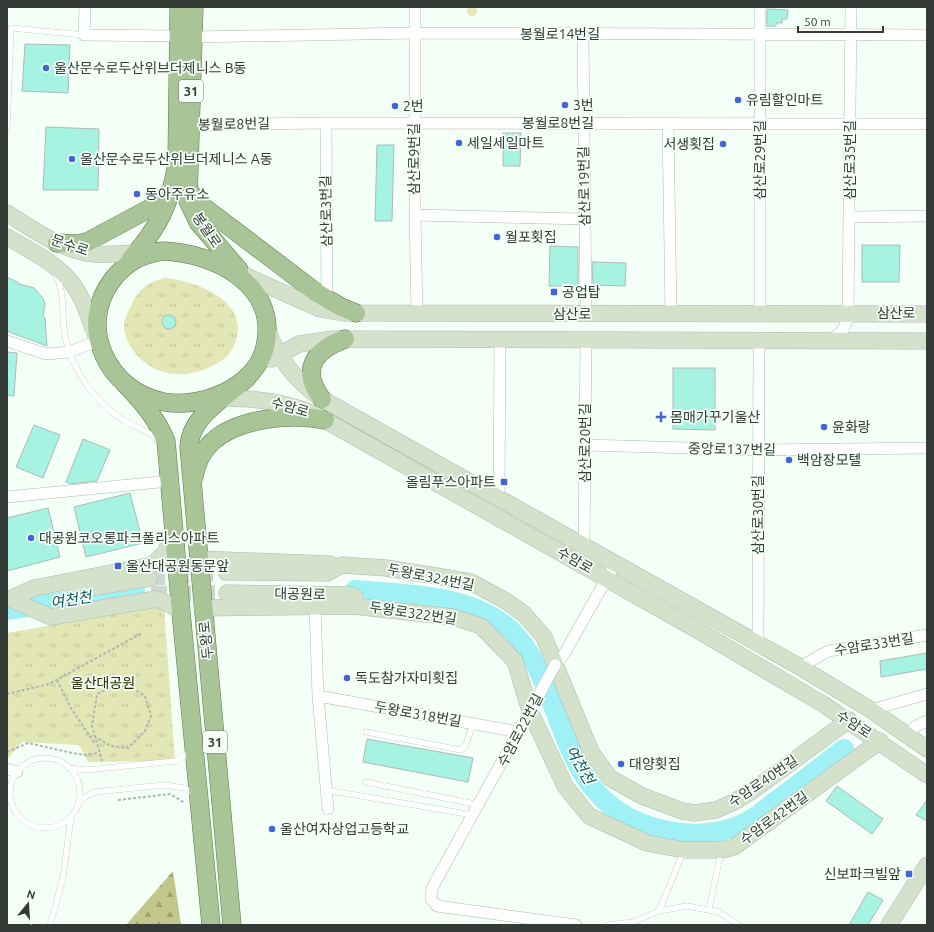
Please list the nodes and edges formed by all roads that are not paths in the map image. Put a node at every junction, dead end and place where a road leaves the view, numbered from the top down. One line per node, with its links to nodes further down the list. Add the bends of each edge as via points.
1 (85, 7): 9 (street)
2 (179, 7): 13 (main road)
3 (194, 7): 13 (main road, 봉월로 / 31)
4 (415, 7): 7 (street, 삼산로9번길)
5 (760, 7): 10 (street, 삼산로29번길)
6 (850, 7): 11 (street, 삼산로35번길)
7 (415, 33): 8 (street, 봉월로14번길); 13 (street, 봉월로14번길); 15 (street, 삼산로9번길)
8 (583, 34): 10 (street, 봉월로14번길); 16 (street, 삼산로19번길)
9 (84, 35): 13 (street, 봉월로14번길); 22 (lane, via 10,28)
10 (760, 35): 11 (street, 봉월로14번길); 18 (street, 삼산로29번길)
11 (850, 35): 12 (street, 봉월로14번길); 19 (street, 삼산로35번길)
12 (927, 35)
13 (186, 36): 21 (main road, 봉월로 / 31); 23 (main road)
14 (326, 123): 15 (street, 봉월로8번길); 21 (street, 봉월로8번길); 35 (street, 삼산로3번길)
15 (414, 123): 16 (street, 봉월로8번길); 26 (street, 삼산로9번길)
16 (583, 123): 17 (street, 봉월로8번길); 29 (street, 삼산로19번길)
17 (668, 124): 18 (street, 봉월로8번길); 40 (street)
18 (760, 124): 19 (street, 봉월로8번길); 41 (street, 삼산로29번길)
19 (850, 124): 20 (street, 봉월로8번길); 28 (street, 삼산로35번길)
20 (927, 124)
21 (190, 125): 23 (main road, 봉월로 / 31)
22 (7, 129)
23 (183, 145): 24 (main road, 봉월로)
24 (180, 190): 31 (main road, via 88,242); 32 (main road, 봉월로, via 161,220); 34 (main road, 봉월로, via 198,222); 35 (main road)
25 (7, 213): 31 (main road, 문수로)
26 (415, 215): 29 (street, 삼산로9번길); 37 (street, 삼산로9번길)
27 (927, 216): 28 (street)
28 (850, 217): 38 (street, 삼산로35번길)
29 (585, 220): 39 (street, 삼산로19번길)
30 (7, 237): 33 (main road, 문수로)
31 (57, 243): 32 (main road, 문수로, via 93,254)
32 (132, 257): 34 (main road, via 163,251 190,254); 50 (main road, 봉월로, via 103,295 97,318)
33 (45, 260): 50 (main road, 문수로, via 73,284); 52 (lane, via 59,281)
34 (234, 271): 36 (main road, 삼산로, via 320,309); 43 (main road, 봉월로, via 258,296 265,310)
35 (327, 300): 36 (main road)
36 (356, 313): 37 (main road, 삼산로)
37 (417, 313): 39 (main road, 삼산로)
38 (848, 313): 41 (main road, 삼산로); 42 (main road, 삼산로); 48 (street, 삼산로35번길, via 843,330)
39 (586, 314): 40 (main road, 삼산로)
40 (671, 314): 41 (main road, 삼산로)
41 (760, 314)
42 (927, 314)
43 (268, 331): 53 (main road, 수암로); 54 (main road, via 261,359)
44 (345, 338): 45 (main road, 삼산로); 53 (main road, 삼산로, via 310,341); 57 (main road, via 324,348 314,361 311,370 312,384)
45 (500, 339): 46 (main road, 삼산로); 67 (street)
46 (586, 340): 47 (main road, 삼산로); 60 (street, 삼산로20번길)
47 (759, 340): 48 (main road, 삼산로); 62 (street, 삼산로30번길)
48 (826, 340): 51 (main road, 삼산로)
49 (7, 341): 52 (street, via 46,354)
50 (98, 341): 52 (street); 55 (main road, 봉월로, via 106,362)
51 (927, 341)
52 (69, 352): 63 (lane, via 87,387 100,401 123,420 157,438)
53 (279, 353): 54 (main road, 삼산로); 57 (main road, 수암로, via 303,385)
54 (246, 378): 56 (main road, 두왕로); 58 (main road, via 225,392)
55 (125, 384): 58 (main road, via 150,398 164,402); 63 (main road, 봉월로, via 155,420)
56 (224, 398): 58 (main road, 수암로); 59 (main road, 수암로, via 277,401 302,408); 65 (main road, 두왕로, via 202,417 191,433 189,447)
57 (322, 399): 67 (main road, 수암로)
58 (202, 400)
59 (325, 420): 65 (main road, via 304,416 282,417 249,424 223,434 205,450 195,471); 75 (main road, 수암로)
60 (585, 446): 62 (street, 중앙로137번길); 69 (street, 삼산로20번길)
61 (927, 448): 62 (street, 중앙로137번길)
62 (759, 450): 83 (street, 삼산로30번길)
63 (168, 451): 64 (main road, 봉월로)
64 (170, 481): 66 (street); 68 (main road, 봉월로)
65 (192, 486): 70 (main road, 두왕로)
66 (7, 497)
67 (499, 499): 69 (main road, 수암로)
68 (174, 535): 73 (main road); 81 (main road, 봉월로)
69 (584, 546): 71 (main road, 수암로)
70 (198, 559): 72 (main road, 두왕로324번길); 80 (main road, 두왕로 / 31)
71 (615, 564): 75 (street, 수암로22번길); 83 (main road, 수암로)
72 (342, 565): 76 (main road, 대공원로); 84 (main road, 두왕로324번길, via 386,568 471,582 490,591 524,614 544,637)
73 (150, 572): 78 (main road, via 34,588); 79 (main road, via 157,581)
74 (226, 572): 76 (main road, 대공원로)
75 (607, 578): 84 (street, 수암로22번길, via 564,654); 90 (main road, 수암로)
76 (310, 588): 77 (main road, 대공원로); 80 (main road, 두왕로322번길); 87 (street); 89 (main road, 두왕로322번길, via 369,607 453,617 481,626 515,661)
77 (227, 593)
78 (8, 597): 79 (main road, via 51,617)
79 (154, 597): 81 (main road)
80 (202, 608): 117 (main road, 두왕로 / 31)
81 (181, 612): 97 (main road, 봉월로)
82 (927, 635): 85 (street, 수암로33번길, via 828,651)
83 (758, 642): 85 (main road, 수암로)
84 (555, 665): 89 (street, 수암로22번길, bridge); 90 (main road, 수암로40번길, via 591,752 610,778 642,796 671,808 694,813 716,810 734,802)
85 (800, 667): 88 (main road, 수암로)
86 (927, 694): 88 (street)
87 (318, 696): 92 (street, 두왕로318번길); 103 (street)
88 (871, 710): 95 (main road, 수암로)
89 (530, 711): 94 (street, 수암로22번길); 110 (main road, 수암로42번길, via 565,786 588,816 647,843)
90 (849, 720): 96 (main road, 수암로)
91 (927, 720): 95 (street, via 916,726)
92 (473, 723): 93 (lane, via 466,745 461,750); 94 (street, 두왕로318번길)
93 (366, 732)
94 (519, 732): 108 (street, 수암로22번길)
95 (908, 735): 98 (main road, 수암로)
96 (880, 741): 101 (main road, 수암로); 111 (main road, 수암로42번길, via 734,847)
97 (195, 749): 99 (lane, via 174,761 87,770); 105 (main road, 봉월로)
98 (927, 749)
99 (69, 768): 100 (lane, via 56,760 42,758); 106 (lane, via 79,784)
100 (12, 771): 104 (lane)
101 (927, 775)
102 (364, 782): 108 (lane, via 470,803)
103 (326, 790): 107 (street); 108 (lane)
104 (9, 795): 109 (lane, via 17,813 32,825 52,827)
105 (192, 801): 106 (lane, via 186,788 164,785 95,792); 116 (main road, 봉월로)
106 (79, 802): 109 (lane)
107 (328, 809)
108 (476, 811): 118 (street, 수암로22번길, via 432,888 431,899 437,906)
109 (71, 816): 115 (lane, via 63,878)
110 (684, 850): 111 (main road, 수암로42번길); 114 (lane)
111 (722, 850): 113 (lane)
112 (927, 865): 121 (main road)
113 (709, 909): 114 (lane, via 687,906); 120 (lane, via 719,912)
114 (659, 911): 119 (lane, via 633,922)
115 (50, 925)
116 (212, 925)
117 (232, 925)
118 (576, 925)
119 (608, 925)
120 (739, 925)
121 (889, 925)

